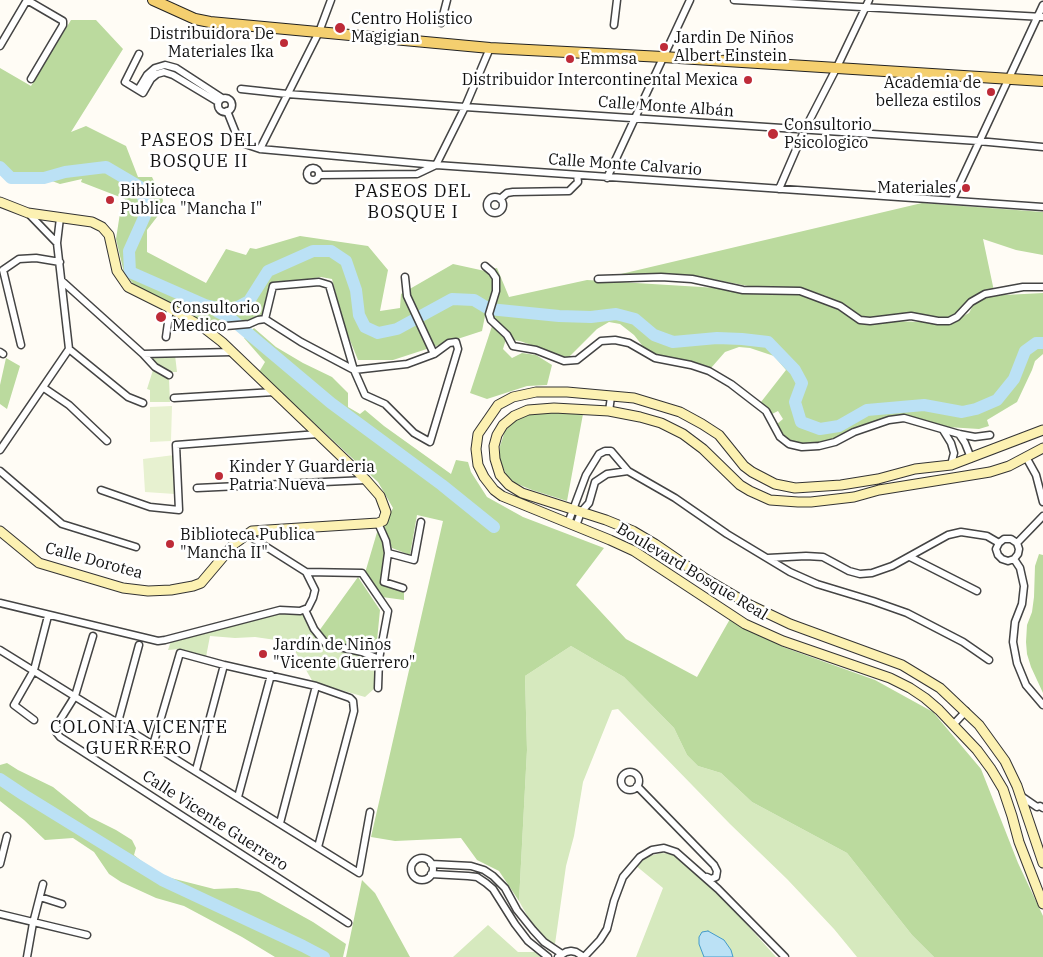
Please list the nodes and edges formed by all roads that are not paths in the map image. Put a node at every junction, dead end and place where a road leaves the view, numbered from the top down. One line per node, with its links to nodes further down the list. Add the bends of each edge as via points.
1 (27, 0): 14 (street); 19 (street, via 64,21)
2 (153, 0): 13 (main road, via 195,19 210,22)
3 (331, 0): 13 (street)
4 (447, 0): 11 (street)
5 (617, 0): 12 (street)
6 (690, 0): 17 (street)
7 (734, 0): 8 (street)
8 (867, 3): 10 (street); 18 (street)
9 (1043, 5): 10 (street)
10 (1040, 17): 20 (street)
11 (441, 23)
12 (614, 25)
13 (319, 32): 15 (main road); 23 (street)
14 (0, 46)
15 (490, 48): 17 (main road); 25 (street)
16 (139, 54): 24 (street, via 125,82 138,90 147,74 165,65 176,68)
17 (663, 57): 18 (main road); 27 (street)
18 (837, 67): 20 (main road); 28 (street)
19 (31, 79)
20 (1008, 79): 21 (main road); 29 (street)
21 (1043, 81)
22 (242, 88): 23 (street, Calle Monte Albán)
23 (287, 94): 25 (street, Calle Monte Albán); 31 (street)
24 (220, 100): 26 (street, Calle Monte Calvario, via 220,109); 26 (street, Calle Monte Calvario, via 227,98 231,102)
25 (465, 107): 27 (street, Calle Monte Albán); 32 (street)
26 (227, 111): 31 (street, Calle Monte Calvario, via 242,143)
27 (634, 119): 28 (street, Calle Monte Albán); 35 (street)
28 (805, 129): 29 (street, Calle Monte Albán); 36 (street)
29 (978, 141): 30 (street, Calle Monte Albán); 38 (street)
30 (1043, 147)
31 (260, 149): 32 (street, Calle Monte Calvario)
32 (436, 166): 33 (street, via 417,174); 34 (street, Calle Monte Calvario)
33 (320, 175)
34 (577, 176): 35 (street, Calle Monte Calvario); 37 (street, via 578,182 569,191 513,192)
35 (606, 178): 36 (street, Calle Monte Calvario)
36 (778, 189): 38 (street, Calle Monte Calvario)
37 (500, 199)
38 (952, 200): 40 (street, Calle Monte Calvario)
39 (0, 202): 41 (street)
40 (1043, 207)
41 (28, 213): 42 (street); 43 (street)
42 (60, 218): 43 (street); 51 (street, via 92,222 102,227 108,232 117,271 124,283)
43 (58, 243): 44 (street)
44 (60, 262): 46 (street, via 19,259); 49 (street)
45 (485, 266): 68 (street, via 496,278 489,314 491,320 514,346 564,361 577,360 600,341 615,340 629,343 655,358 709,371 766,412 780,437 789,444 802,447 835,442 854,432 904,418)
46 (2, 269): 55 (street)
47 (405, 277): 59 (street, via 407,296)
48 (598, 279): 50 (street, via 661,277 692,279 743,290 800,291 840,306 860,320 870,321 911,316 948,321 985,294 1023,287)
49 (62, 281): 56 (street); 58 (street)
50 (1043, 288)
51 (170, 308): 53 (street); 54 (street)
52 (265, 319): 53 (street, via 249,324); 60 (street); 60 (street, via 273,286 319,282 329,285)
53 (204, 328): 57 (street)
54 (166, 337)
55 (21, 345)
56 (69, 349): 62 (street); 66 (street, via 128,397)
57 (232, 352): 58 (street); 63 (street)
58 (143, 354): 61 (street, via 155,367)
59 (434, 354): 60 (street, via 407,364); 60 (street, via 456,342 458,349 430,442 414,433 385,404 365,396)
60 (354, 370)
61 (169, 375)
62 (44, 388): 73 (street, via 70,405); 75 (street)
63 (274, 392): 64 (street); 70 (street)
64 (174, 398)
65 (611, 398): 67 (street); 82 (street, Boulevard Bosque Real, via 634,398 680,412 719,435 752,472 775,484 795,488); 95 (street, Boulevard Bosque Real, via 567,392 536,392 513,397 498,405 478,434 478,464 494,490)
66 (143, 403)
67 (609, 411): 88 (street, Boulevard Bosque Real, via 647,419 683,434 740,485 770,500 811,502 854,497); 90 (street, Boulevard Bosque Real, via 528,410 514,416 497,435 495,459 500,475 509,485 522,493)
68 (942, 430): 71 (street); 78 (street, via 954,453)
69 (1043, 430): 77 (street, Boulevard Bosque Real)
70 (318, 434): 83 (street); 87 (street, via 176,445 179,510 150,507)
71 (959, 434): 72 (street); 77 (street)
72 (990, 435)
73 (107, 441)
74 (1043, 449): 76 (street, Boulevard Bosque Real)
75 (0, 450)
76 (1026, 457): 85 (street); 88 (street, Boulevard Bosque Real, via 990,472)
77 (971, 458): 78 (street, Boulevard Bosque Real)
78 (951, 465): 82 (street, Boulevard Bosque Real, via 915,469)
79 (0, 471): 100 (street, via 62,524)
80 (628, 471): 81 (street, via 611,451 605,451); 84 (street, via 606,474); 103 (street)
81 (586, 475): 84 (street); 90 (street)
82 (878, 479): 88 (street)
83 (366, 480): 86 (street); 93 (street, via 380,496 384,507 383,521)
84 (595, 482): 90 (street, via 589,503)
85 (1041, 482): 89 (street)
86 (197, 488)
87 (101, 490)
88 (879, 490)
89 (1043, 503): 94 (street)
90 (577, 510): 95 (street); 123 (street, Boulevard Bosque Real, via 642,536 750,606 902,665 940,688)
91 (1043, 516): 94 (street)
92 (421, 522): 101 (street, via 414,560)
93 (378, 523): 97 (street, via 258,530); 101 (street)
94 (1038, 523): 99 (street)
95 (572, 524): 126 (street, Boulevard Bosque Real, via 634,551 745,624 905,685 925,698)
96 (0, 531): 97 (street, Calle Dorotea, via 39,563 123,588 148,591 201,583)
97 (246, 534): 105 (street)
98 (999, 543): 99 (street, via 1011,539); 102 (street, via 988,536 961,532 948,535); 104 (street, via 998,555 1008,561)
99 (1016, 543): 104 (street, via 1019,549)
100 (136, 547)
101 (388, 552): 106 (street, via 384,582)
102 (910, 557): 103 (street, via 872,573 860,574 823,557); 107 (street)
103 (766, 558): 115 (street, via 816,584 907,614 963,642)
104 (1014, 558): 122 (street, via 1024,586 1013,642 1017,663 1026,685)
105 (306, 572): 109 (street, via 315,590); 114 (street, via 362,573 388,611)
106 (403, 588)
107 (977, 591)
108 (2, 602): 110 (street)
109 (305, 610): 110 (street, via 280,610 165,640); 114 (street, via 326,644)
110 (48, 616): 117 (street)
111 (93, 636): 121 (street)
112 (139, 645): 125 (street)
113 (0, 650): 117 (street)
114 (379, 659): 120 (street)
115 (989, 660)
116 (224, 665): 118 (street); 127 (street, via 180,653); 128 (street)
117 (34, 670): 121 (street); 124 (street, via 14,706)
118 (271, 675): 119 (street); 130 (street)
119 (316, 686): 135 (street); 137 (street, via 350,698 354,710)
120 (378, 688)
121 (75, 696): 125 (street); 149 (street, Calle Vicente Guerrero, via 55,728 60,737)
122 (1043, 705)
123 (966, 711): 126 (street); 131 (street, Boulevard Bosque Real, via 1005,761)
124 (34, 720)
125 (118, 722): 127 (street)
126 (953, 725): 146 (street, Boulevard Bosque Real, via 977,750 1003,789)
127 (153, 745): 128 (street)
128 (196, 770): 130 (street)
129 (637, 786): 142 (street, via 717,871 716,877 711,879)
130 (238, 796): 135 (street)
131 (1021, 796): 132 (street); 134 (street, Boulevard Bosque Real)
132 (1040, 808): 134 (street)
133 (370, 812): 137 (street, via 359,873)
134 (1028, 817): 138 (street, Boulevard Bosque Real)
135 (280, 823): 137 (street)
136 (7, 836): 139 (street)
137 (318, 847)
138 (1043, 862)
139 (0, 864)
140 (432, 864): 141 (street); 141 (street, via 419,858 411,868 419,880); 151 (street, via 471,866 493,876 505,888 532,930)
141 (431, 874): 153 (street, via 468,876 486,882 528,940)
142 (701, 874): 154 (street, via 676,852 664,848 640,857 622,876 607,930); 155 (street)
143 (43, 884): 144 (street)
144 (40, 897): 145 (street); 148 (street)
145 (62, 904)
146 (1043, 904)
147 (0, 914): 148 (street)
148 (33, 923): 150 (street); 152 (street)
149 (348, 924)
150 (87, 935)
151 (560, 955): 154 (street, via 571,951)
152 (26, 957)
153 (548, 957)
154 (584, 957)
155 (785, 957)

